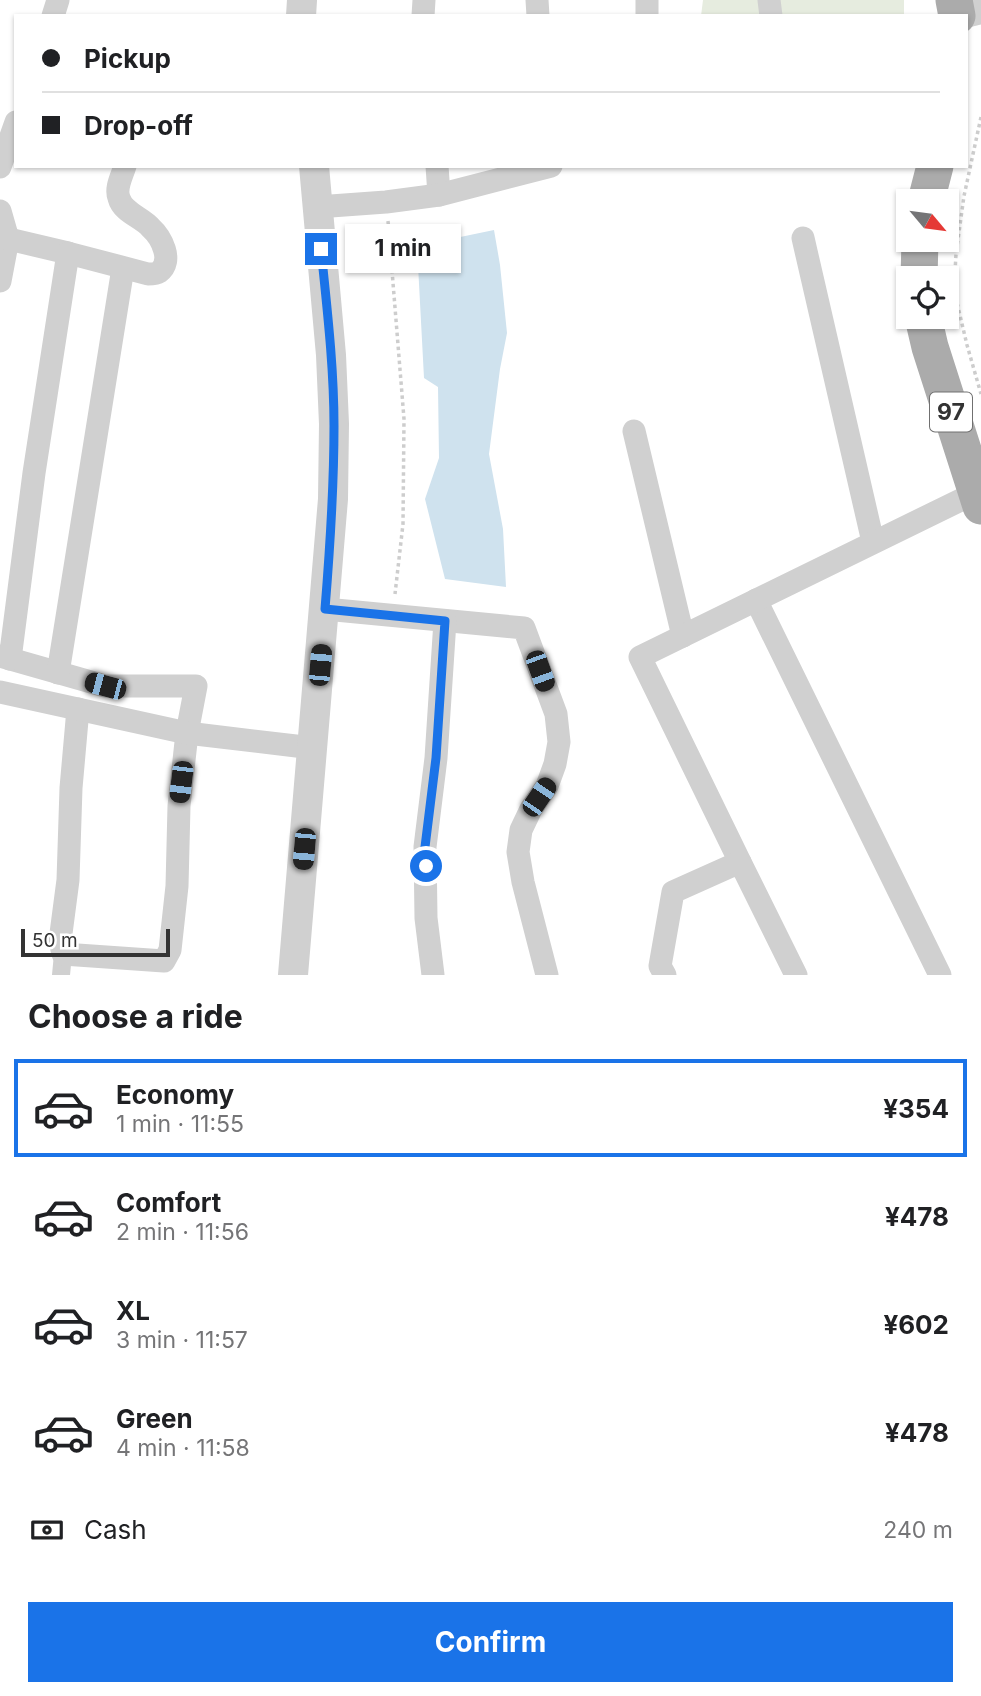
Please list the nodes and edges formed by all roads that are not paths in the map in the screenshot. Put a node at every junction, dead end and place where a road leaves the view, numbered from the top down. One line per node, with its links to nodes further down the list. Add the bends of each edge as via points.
1 (14, 128): 2 (street)
2 (0, 167)
3 (124, 168): 15 (street, via 119,199 151,227 166,253 159,272)
4 (314, 168): 10 (street)
5 (437, 168): 9 (street)
6 (542, 168): 9 (street)
7 (934, 168): 8 (main road)
8 (929, 189)
9 (439, 195): 10 (street)
10 (317, 207): 22 (street, via 334,424)
11 (0, 211): 12 (street)
12 (4, 238): 14 (street); 16 (street)
13 (803, 238): 20 (street)
14 (68, 253): 15 (street); 25 (street)
15 (123, 268): 26 (street)
16 (0, 281)
17 (926, 329): 19 (main road, 97)
18 (634, 431): 24 (street)
19 (979, 499): 20 (street)
20 (873, 542): 21 (street)
21 (756, 600): 24 (street); 39 (street)
22 (325, 609): 23 (street); 30 (street)
23 (445, 621): 35 (street, via 425,847); 36 (street, via 524,628 556,714 559,742 555,764 521,830 518,852)
24 (683, 636): 31 (street, via 640,657)
25 (5, 657): 26 (street)
26 (58, 673): 29 (street, via 105,686 195,686)
27 (0, 692): 28 (street)
28 (78, 709): 29 (street); 32 (street)
29 (187, 733): 30 (street); 33 (street, via 178,806 177,886 170,950)
30 (313, 748): 34 (street)
31 (740, 862): 37 (street, via 673,892 660,966); 38 (street)
32 (62, 964): 33 (street)
33 (163, 968)
34 (293, 975)
35 (433, 975)
36 (547, 975)
37 (665, 975)
38 (796, 975)
39 (940, 975)

